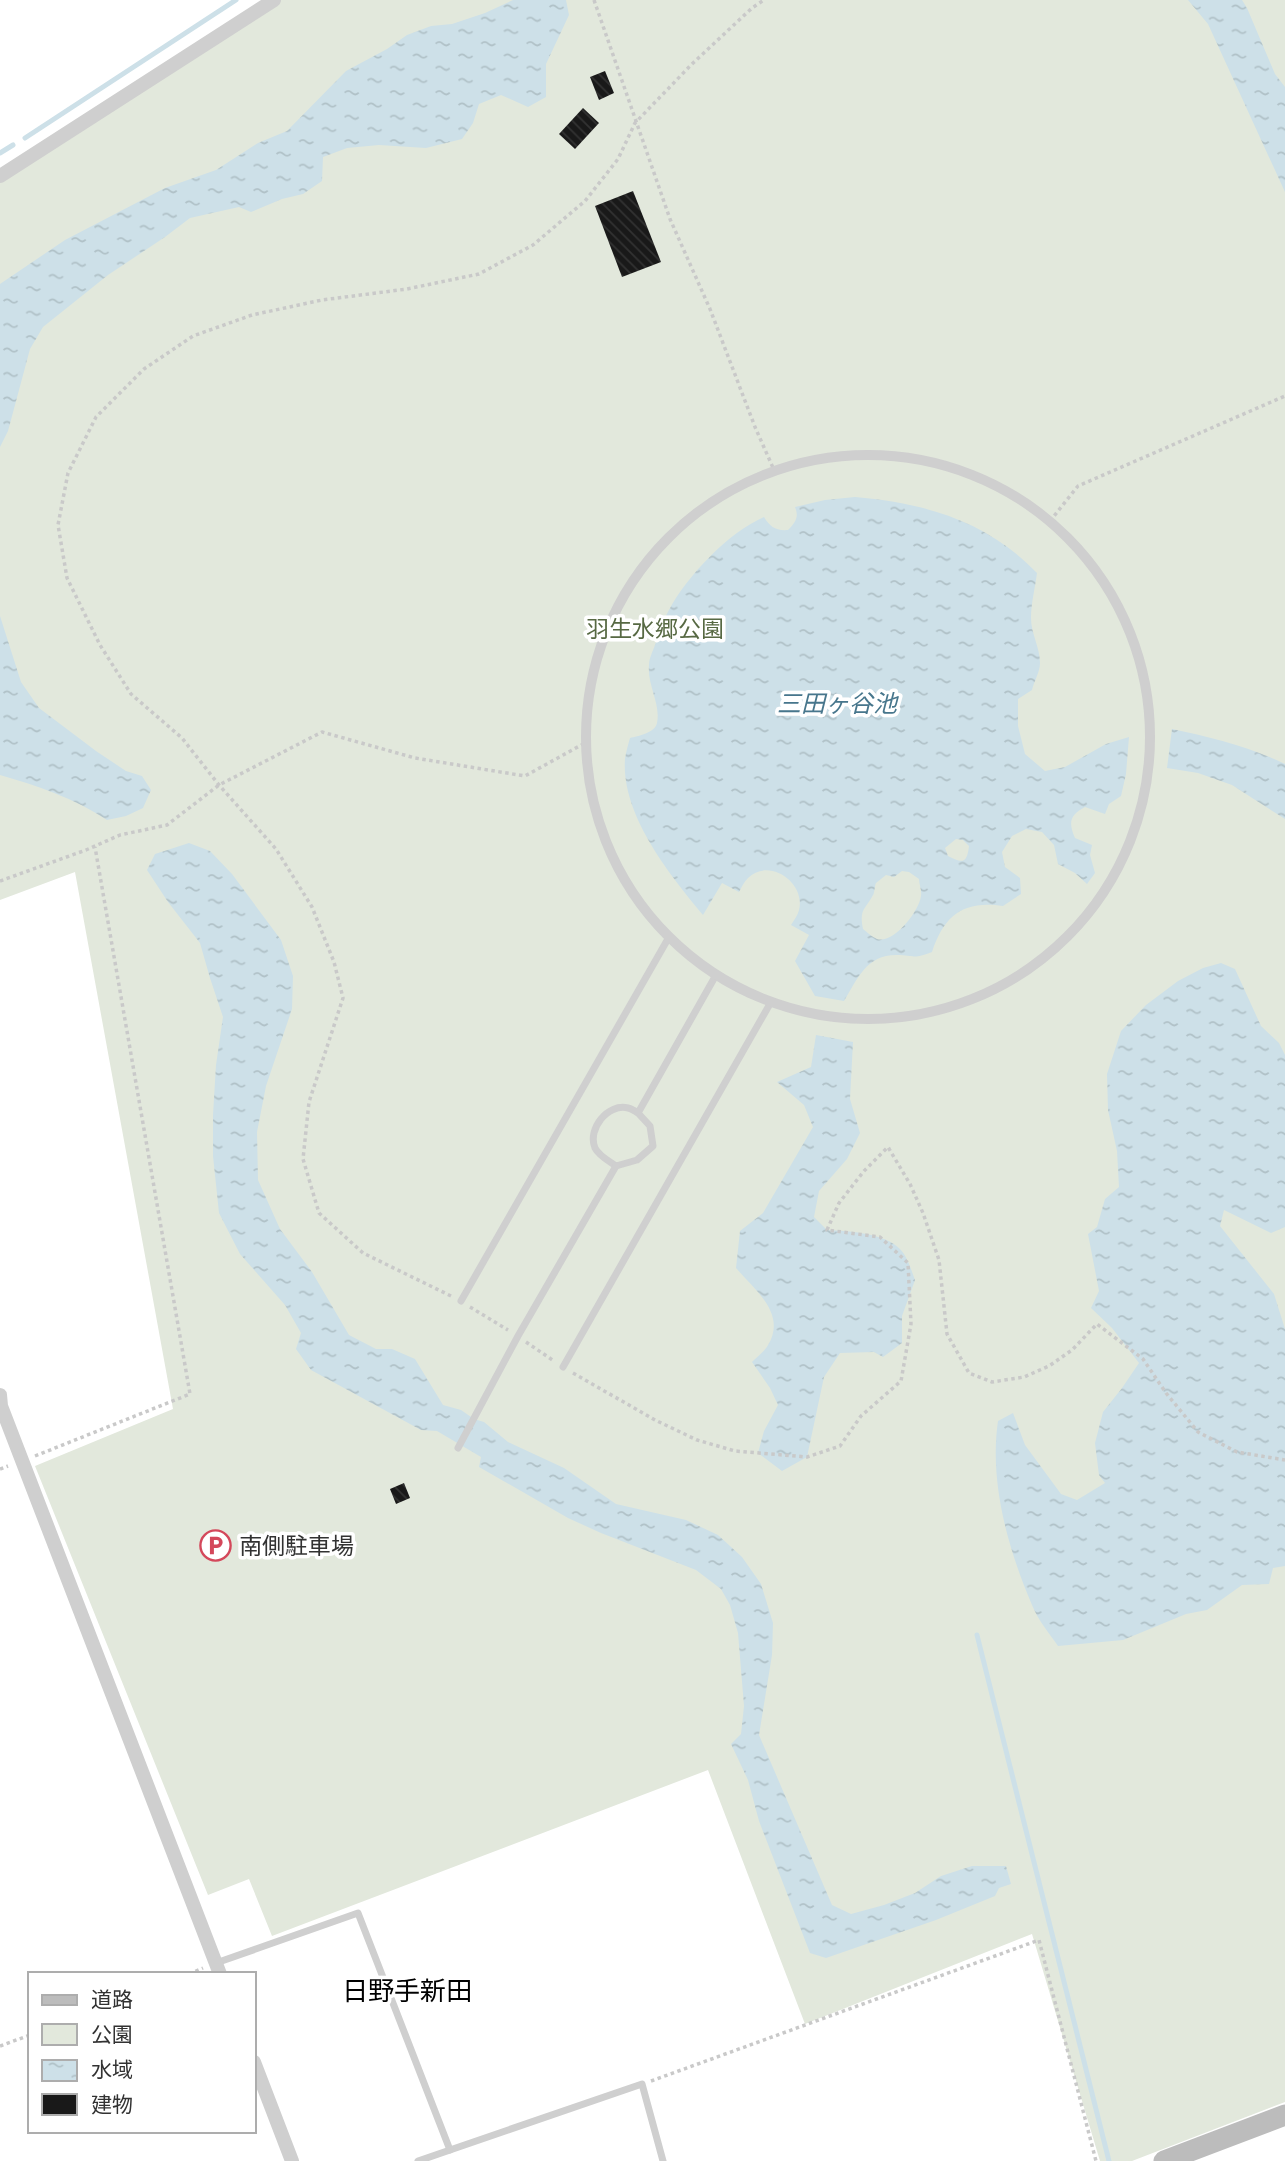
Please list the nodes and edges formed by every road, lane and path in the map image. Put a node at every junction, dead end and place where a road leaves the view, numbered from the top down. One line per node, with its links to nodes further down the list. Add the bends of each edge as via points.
1 (274, 0): 5 (street)
2 (594, 0): 4 (path)
3 (764, 0): 4 (path)
4 (635, 123): 7 (path); 10 (path, via 618,159 586,201 533,245 479,274 252,315 192,336 144,369 96,418 68,473 58,525 67,578 131,694 182,738)
5 (0, 176)
6 (1285, 396): 8 (path, via 1078,486)
7 (774, 470): 8 (street, via 846,455 918,459 988,481); 9 (street, via 704,506 647,560 607,628 594,665)
8 (1050, 521): 15 (street, via 1107,587 1127,626 1147,700 1150,755 1144,798 1113,879 1058,947 1023,974 975,999 901,1018 857,1020)
9 (585, 743): 10 (path, via 525,776 415,758 322,732); 13 (street, via 590,786 605,838 641,905)
10 (219, 785): 11 (path, via 167,825 120,835); 18 (path, via 276,849 312,907 343,998 309,1102 303,1158 319,1213 363,1253)
11 (95, 846): 12 (path); 24 (path, via 190,1394)
12 (0, 881)
13 (669, 937): 14 (street); 18 (lane)
14 (716, 975): 15 (street); 16 (lane)
15 (771, 1002): 20 (lane)
16 (638, 1113): 17 (lane, via 650,1126 653,1146 637,1160); 17 (lane, via 617,1108 597,1123 594,1146)
17 (616, 1166): 19 (lane)
18 (461, 1301): 19 (path)
19 (518, 1336): 20 (path); 22 (lane)
20 (563, 1367): 23 (path, via 655,1420 735,1451 807,1457 840,1446 861,1416 901,1381 911,1324 908,1263 880,1237 827,1230 839,1203 888,1147 927,1225 939,1260 947,1334 969,1373 992,1382 1024,1377 1072,1350 1097,1324 1143,1359 1198,1432 1237,1451)
21 (0, 1395): 24 (street)
22 (458, 1448)
23 (1285, 1460)
24 (22, 1461): 25 (path); 26 (street)
25 (0, 1469)
26 (218, 1969): 32 (lane, via 358,1913)
27 (28, 2036): 28 (path)
28 (0, 2046)
29 (256, 2067): 34 (street)
30 (642, 2084): 32 (lane); 36 (lane); 37 (path, via 1039,1940)
31 (1285, 2115): 33 (main road)
32 (450, 2150): 35 (lane)
33 (1177, 2159)
34 (292, 2161)
35 (418, 2161)
36 (663, 2161)
37 (1096, 2161)

